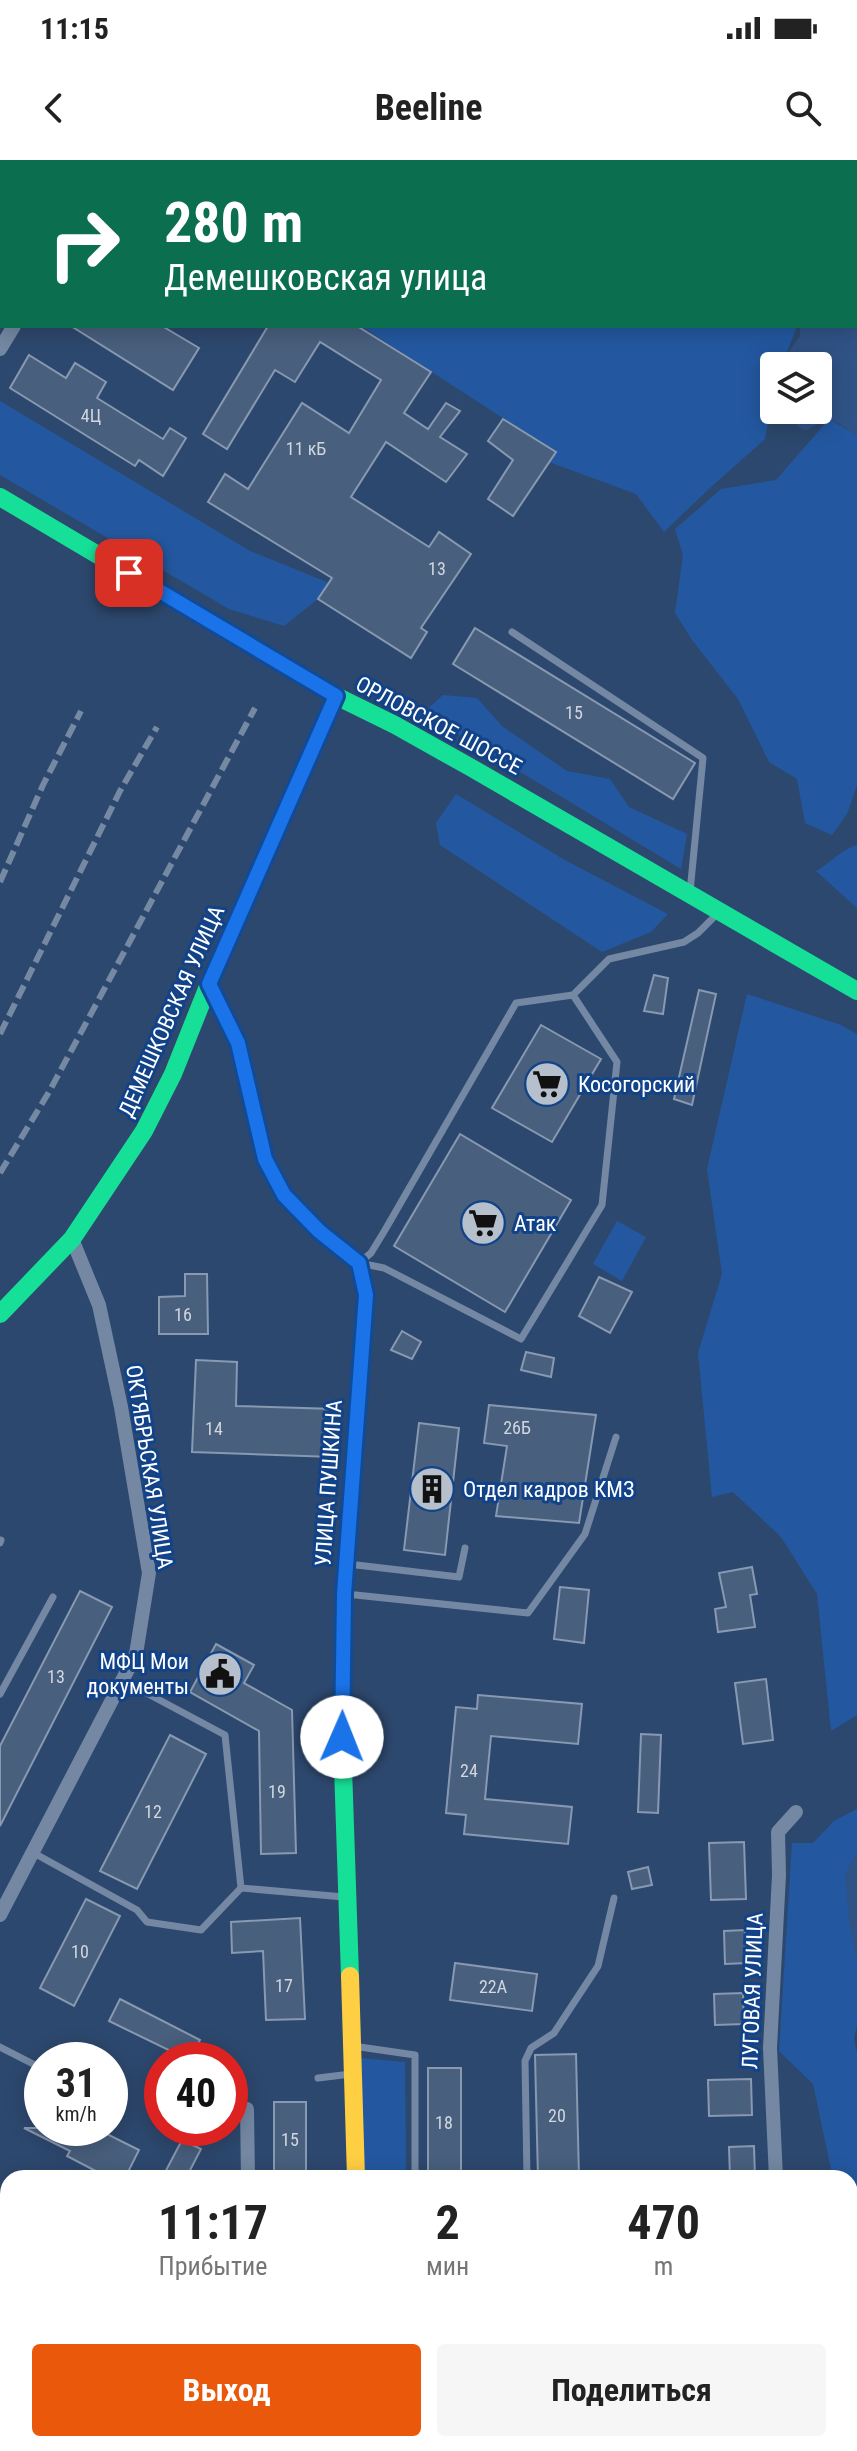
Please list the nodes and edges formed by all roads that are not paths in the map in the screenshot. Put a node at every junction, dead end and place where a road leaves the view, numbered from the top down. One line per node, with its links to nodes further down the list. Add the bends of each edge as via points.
1 (13, 328): 2 (street)
2 (0, 349)
3 (0, 497): 5 (street, ОРЛОВСКОЕ ШОССЕ)
4 (512, 632): 6 (lane, via 703,758)
5 (336, 696): 6 (street, ОРЛОВСКОЕ ШОССЕ); 8 (street, ДЕМЕШКОВСКАЯ УЛИЦА)
6 (690, 895): 7 (street, ОРЛОВСКОЕ ШОССЕ)
7 (719, 912): 9 (street, ОРЛОВСКОЕ ШОССЕ); 10 (lane, via 684,942 609,959)
8 (209, 984): 11 (street, ДЕМЕШКОВСКАЯ УЛИЦА, via 144,1131); 12 (street, via 238,1043 265,1159 284,1195)
9 (857, 991)
10 (573, 995): 12 (lane, via 516,1003 385,1230); 12 (lane, via 617,1062 602,1205 521,1339 384,1268)
11 (72, 1239): 13 (street, ДЕМЕШКОВСКАЯ УЛИЦА); 19 (street, ОКТЯБРЬСКАЯ УЛИЦА, via 99,1305 149,1573 136,1654)
12 (359, 1263): 16 (street, УЛИЦА ПУШКИНА, via 366,1295)
13 (0, 1314)
14 (616, 1437): 17 (lane, via 585,1534 528,1613)
15 (465, 1548): 16 (lane, via 459,1577)
16 (346, 1564): 17 (street, УЛИЦА ПУШКИНА)
17 (344, 1594): 24 (street, УЛИЦА ПУШКИНА)
18 (53, 1597): 20 (lane)
19 (122, 1680): 22 (street, ОКТЯБРЬСКАЯ УЛИЦА); 23 (lane, via 225,1735)
20 (0, 1694)
21 (796, 1812): 37 (street, ЛУГОВАЯ УЛИЦА, via 778,1832 770,2048)
22 (32, 1852): 23 (lane, via 137,1910 147,1922 201,1930); 26 (street, ОКТЯБРЬСКАЯ УЛИЦА)
23 (241, 1888): 24 (lane)
24 (347, 1897): 27 (street, УЛИЦА ПУШКИНА)
25 (614, 1898): 36 (lane, via 598,1966 554,2033 531,2048 525,2061)
26 (0, 1915)
27 (352, 2046): 30 (street, УЛИЦА ПУШКИНА); 35 (lane, via 415,2055)
28 (0, 2047): 29 (lane)
29 (24, 2059)
30 (353, 2074): 31 (lane); 34 (street, УЛИЦА ПУШКИНА)
31 (318, 2078)
32 (248, 2146): 33 (street)
33 (248, 2170)
34 (356, 2170)
35 (415, 2170)
36 (527, 2170)
37 (776, 2170)

